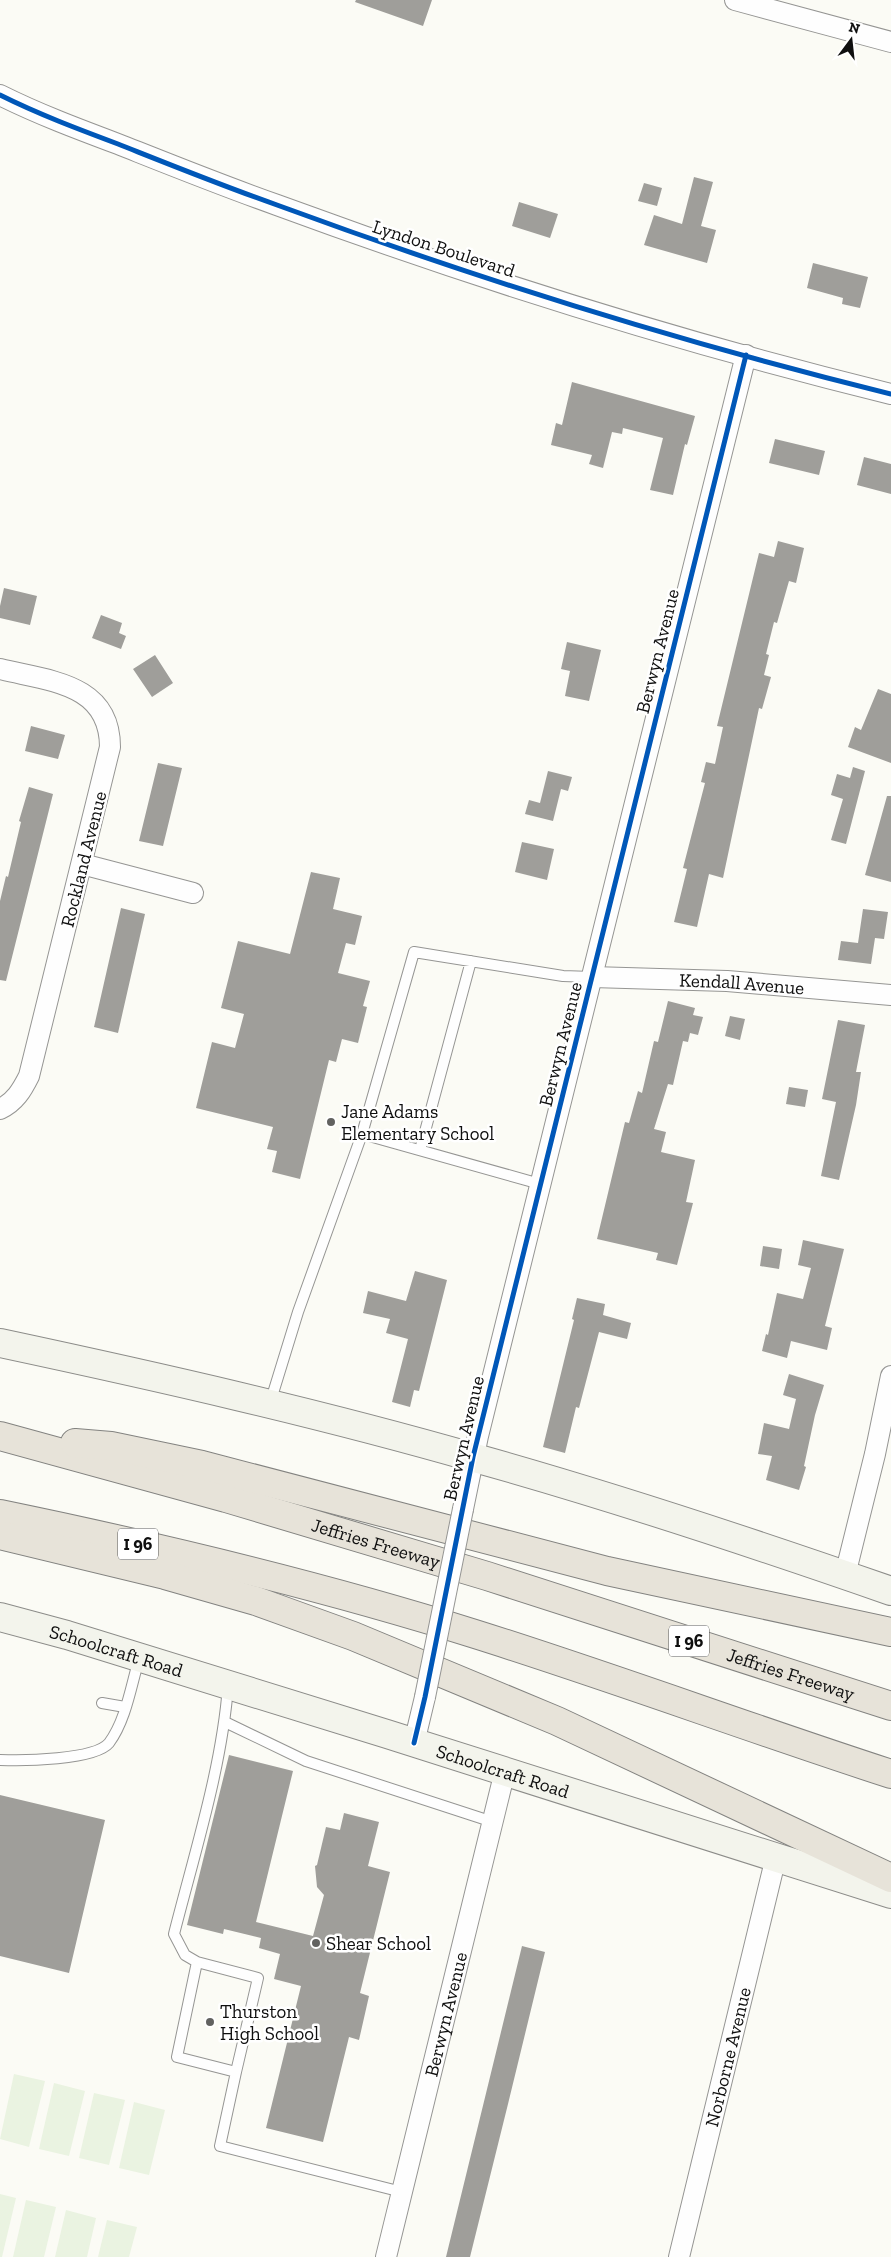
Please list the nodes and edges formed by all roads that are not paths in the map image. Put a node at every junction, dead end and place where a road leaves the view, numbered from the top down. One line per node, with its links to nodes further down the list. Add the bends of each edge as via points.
1 (734, 0): 2 (street)
2 (891, 42)
3 (0, 96): 4 (street, Lyndon Boulevard, via 358,235 590,310)
4 (746, 355): 5 (street, Lyndon Boulevard); 10 (street, Berwyn Avenue)
5 (891, 394)
6 (0, 669): 7 (street, Rockland Avenue, via 72,687 98,706 107,724 110,747)
7 (82, 864): 8 (street); 12 (street, Rockland Avenue, via 28,1076 22,1091)
8 (193, 893)
9 (471, 961): 10 (lane, via 563,976); 13 (lane, via 414,952); 14 (lane)
10 (592, 977): 11 (street, Kendall Avenue, via 726,981); 15 (street, Berwyn Avenue)
11 (891, 995)
12 (2, 1109)
13 (362, 1134): 14 (lane); 18 (lane, via 298,1312)
14 (420, 1150): 15 (lane)
15 (540, 1184): 20 (street, Berwyn Avenue)
16 (0, 1343): 18 (main road)
17 (891, 1376): 23 (street)
18 (269, 1404): 20 (main road)
19 (0, 1436): 26 (highway, via 111,1446 202,1465 608,1571); 30 (highway, Jeffries Freeway / I 96, via 226,1498 487,1576)
20 (472, 1457): 23 (main road, via 662,1514); 33 (street, Berwyn Avenue, bridge)
21 (0, 1514): 36 (highway, I 96, via 276,1576 463,1630)
22 (0, 1535): 39 (highway, via 256,1601 353,1636 557,1721)
23 (845, 1575): 24 (main road)
24 (891, 1591)
25 (0, 1617): 27 (main road, Schoolcraft Road)
26 (891, 1632)
27 (140, 1658): 28 (main road, Schoolcraft Road); 31 (lane)
28 (228, 1685): 32 (lane); 33 (main road, Schoolcraft Road)
29 (102, 1703): 31 (lane)
30 (891, 1706)
31 (124, 1707): 34 (lane, via 119,1726 108,1745 79,1756)
32 (225, 1722): 37 (lane, via 306,1761); 41 (lane, via 174,1934 185,1955)
33 (414, 1743): 35 (main road, Schoolcraft Road)
34 (0, 1760)
35 (505, 1771): 37 (street, Berwyn Avenue); 38 (main road, Schoolcraft Road)
36 (891, 1774)
37 (493, 1822): 43 (street, Berwyn Avenue)
38 (776, 1857): 40 (main road, Schoolcraft Road); 45 (street, Norborne Avenue)
39 (891, 1878)
40 (891, 1894)
41 (198, 1962): 42 (lane, via 177,2057); 42 (lane, via 258,1978)
42 (236, 2072): 43 (lane, via 220,2146)
43 (402, 2192): 44 (street, Berwyn Avenue)
44 (386, 2257)
45 (679, 2257)

